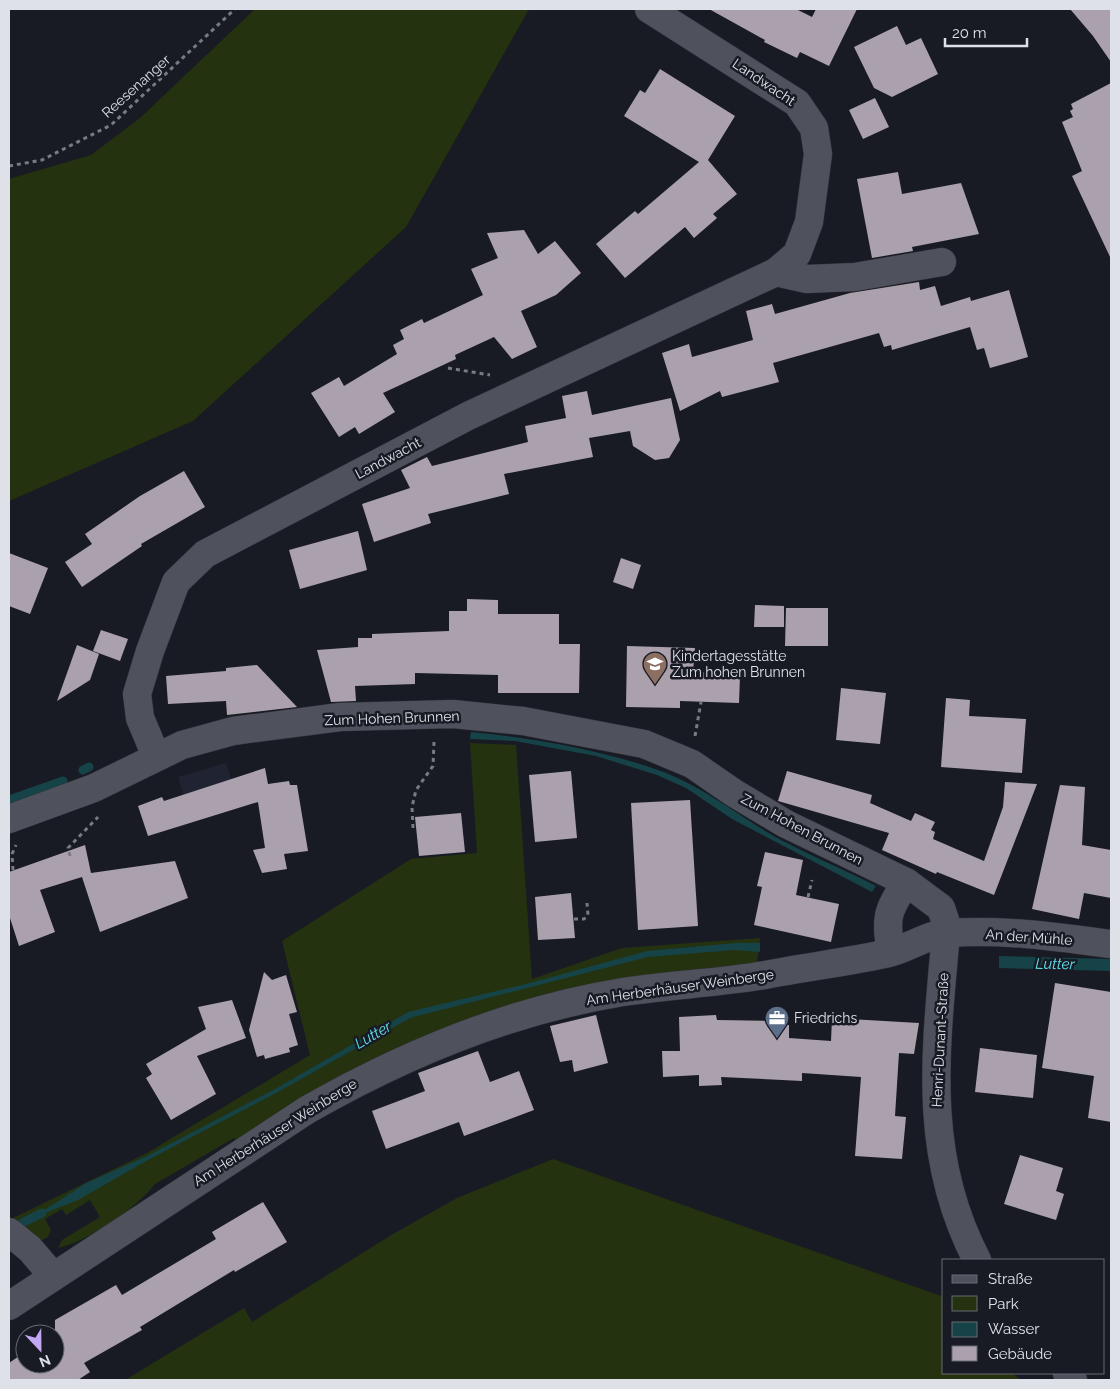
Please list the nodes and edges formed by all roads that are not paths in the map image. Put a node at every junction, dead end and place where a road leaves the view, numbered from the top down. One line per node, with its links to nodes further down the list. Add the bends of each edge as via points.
1 (649, 9): 3 (street, Landwacht, via 797,103 814,128 818,154 809,222 798,254)
2 (942, 262): 3 (street, via 855,277 807,280)
3 (776, 272): 4 (street, Landwacht, via 468,416 205,554 176,582 137,694 140,718)
4 (156, 756): 5 (street, Zum Hohen Brunnen, via 94,788); 6 (street, Zum Hohen Brunnen, via 206,736 340,717 436,714 523,721 644,744 692,764 786,824)
5 (9, 819)
6 (906, 882): 7 (street, Zum Hohen Brunnen, via 941,908); 9 (street, via 887,917)
7 (946, 933): 8 (street, An der Mühle, via 1038,934); 9 (street, Am Herberhäuser Weinberge); 11 (street, Henri-Dunant-Straße, via 935,1080 937,1129 952,1200)
8 (1111, 944)
9 (891, 952): 12 (street, Am Herberhäuser Weinberge, via 745,978 624,992 551,1006 439,1044 356,1082 307,1110)
10 (9, 1232): 12 (street, via 30,1249)
11 (976, 1259)
12 (52, 1276): 13 (street, Am Herberhäuser Weinberge)
13 (9, 1306)

